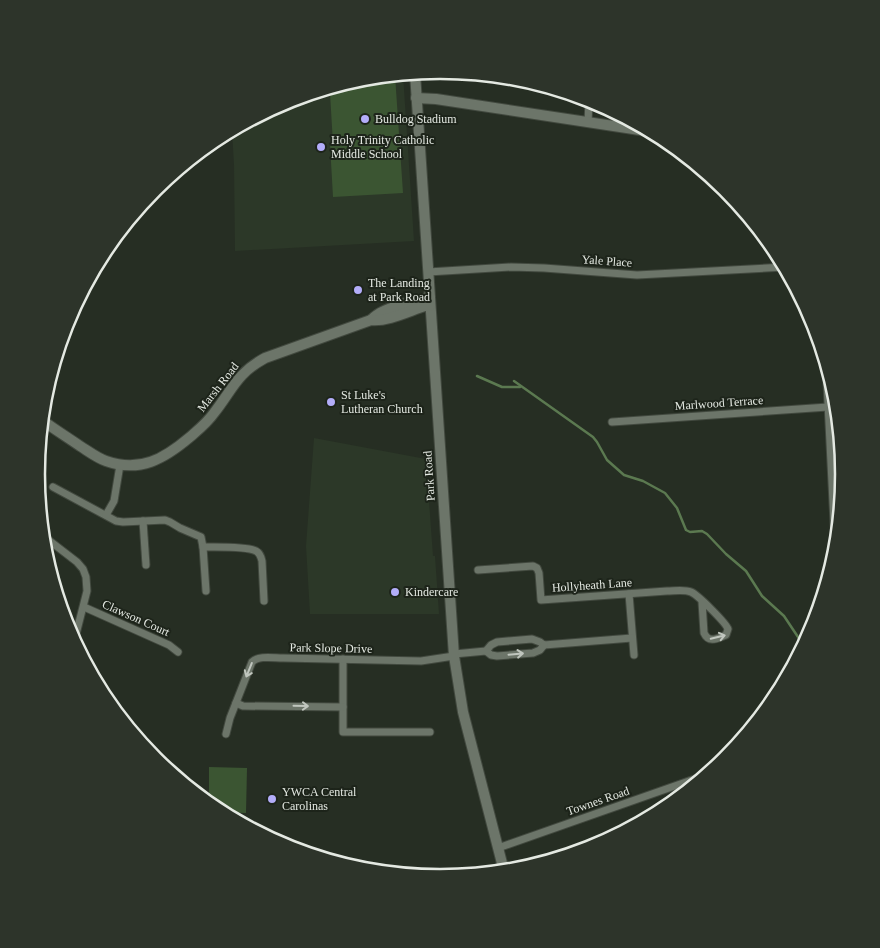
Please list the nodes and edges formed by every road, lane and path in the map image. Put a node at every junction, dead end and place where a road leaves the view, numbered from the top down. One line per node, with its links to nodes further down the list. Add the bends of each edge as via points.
1 (415, 80): 2 (main road, Park Road)
2 (416, 98): 4 (main road); 7 (main road, Park Road)
3 (589, 108): 4 (street)
4 (588, 123): 5 (main road)
5 (633, 129)
6 (776, 267): 7 (street, Yale Place, via 637,275 544,268)
7 (428, 272): 8 (main road, Park Road)
8 (430, 302): 13 (main road, Marsh Road, via 265,358 243,373 210,419 169,454 148,463); 33 (main road, Park Road)
9 (828, 401): 10 (street)
10 (828, 407): 11 (street, Marlwood Terrace); 15 (street)
11 (612, 422)
12 (48, 424): 13 (main road, Marsh Road, via 104,461)
13 (120, 465): 16 (street, via 114,501)
14 (53, 487): 16 (street)
15 (833, 509)
16 (106, 515): 17 (street, via 116,521)
17 (143, 521): 19 (street, via 170,522 201,537); 20 (street)
18 (51, 542): 26 (street, via 83,569 88,591)
19 (203, 547): 22 (street); 24 (street, via 256,551 261,557)
20 (146, 565)
21 (478, 570): 23 (street, Hollyheath Lane, via 533,566 540,573 541,600)
22 (206, 591)
23 (629, 594): 25 (street, Hollyheath Lane, via 680,590 690,592); 28 (street)
24 (264, 601)
25 (702, 602): 25 (street, Hollyheath Lane, one-way to 25, via 706,637 714,640 726,635 727,626)
26 (84, 607): 27 (street); 31 (street, Clawson Court)
27 (77, 630)
28 (632, 638): 29 (street); 32 (street)
29 (544, 645): 30 (street, one-way to 29, via 498,656 533,653); 30 (street, via 532,639 497,642)
30 (486, 651): 33 (street, Park Slope Drive)
31 (178, 652)
32 (634, 654)
33 (454, 655): 34 (street, Park Slope Drive, via 422,661); 40 (main road, Park Road, via 463,712)
34 (343, 659): 35 (street, Park Slope Drive, one-way to 35, via 255,659); 36 (street)
35 (236, 703): 36 (street, one-way to 36, via 243,706); 38 (street, Park Slope Drive)
36 (343, 707): 37 (street, via 343,732)
37 (430, 732)
38 (226, 734)
39 (686, 782): 40 (street, Townes Road)
40 (498, 848): 41 (main road, Park Road)
41 (502, 864)

